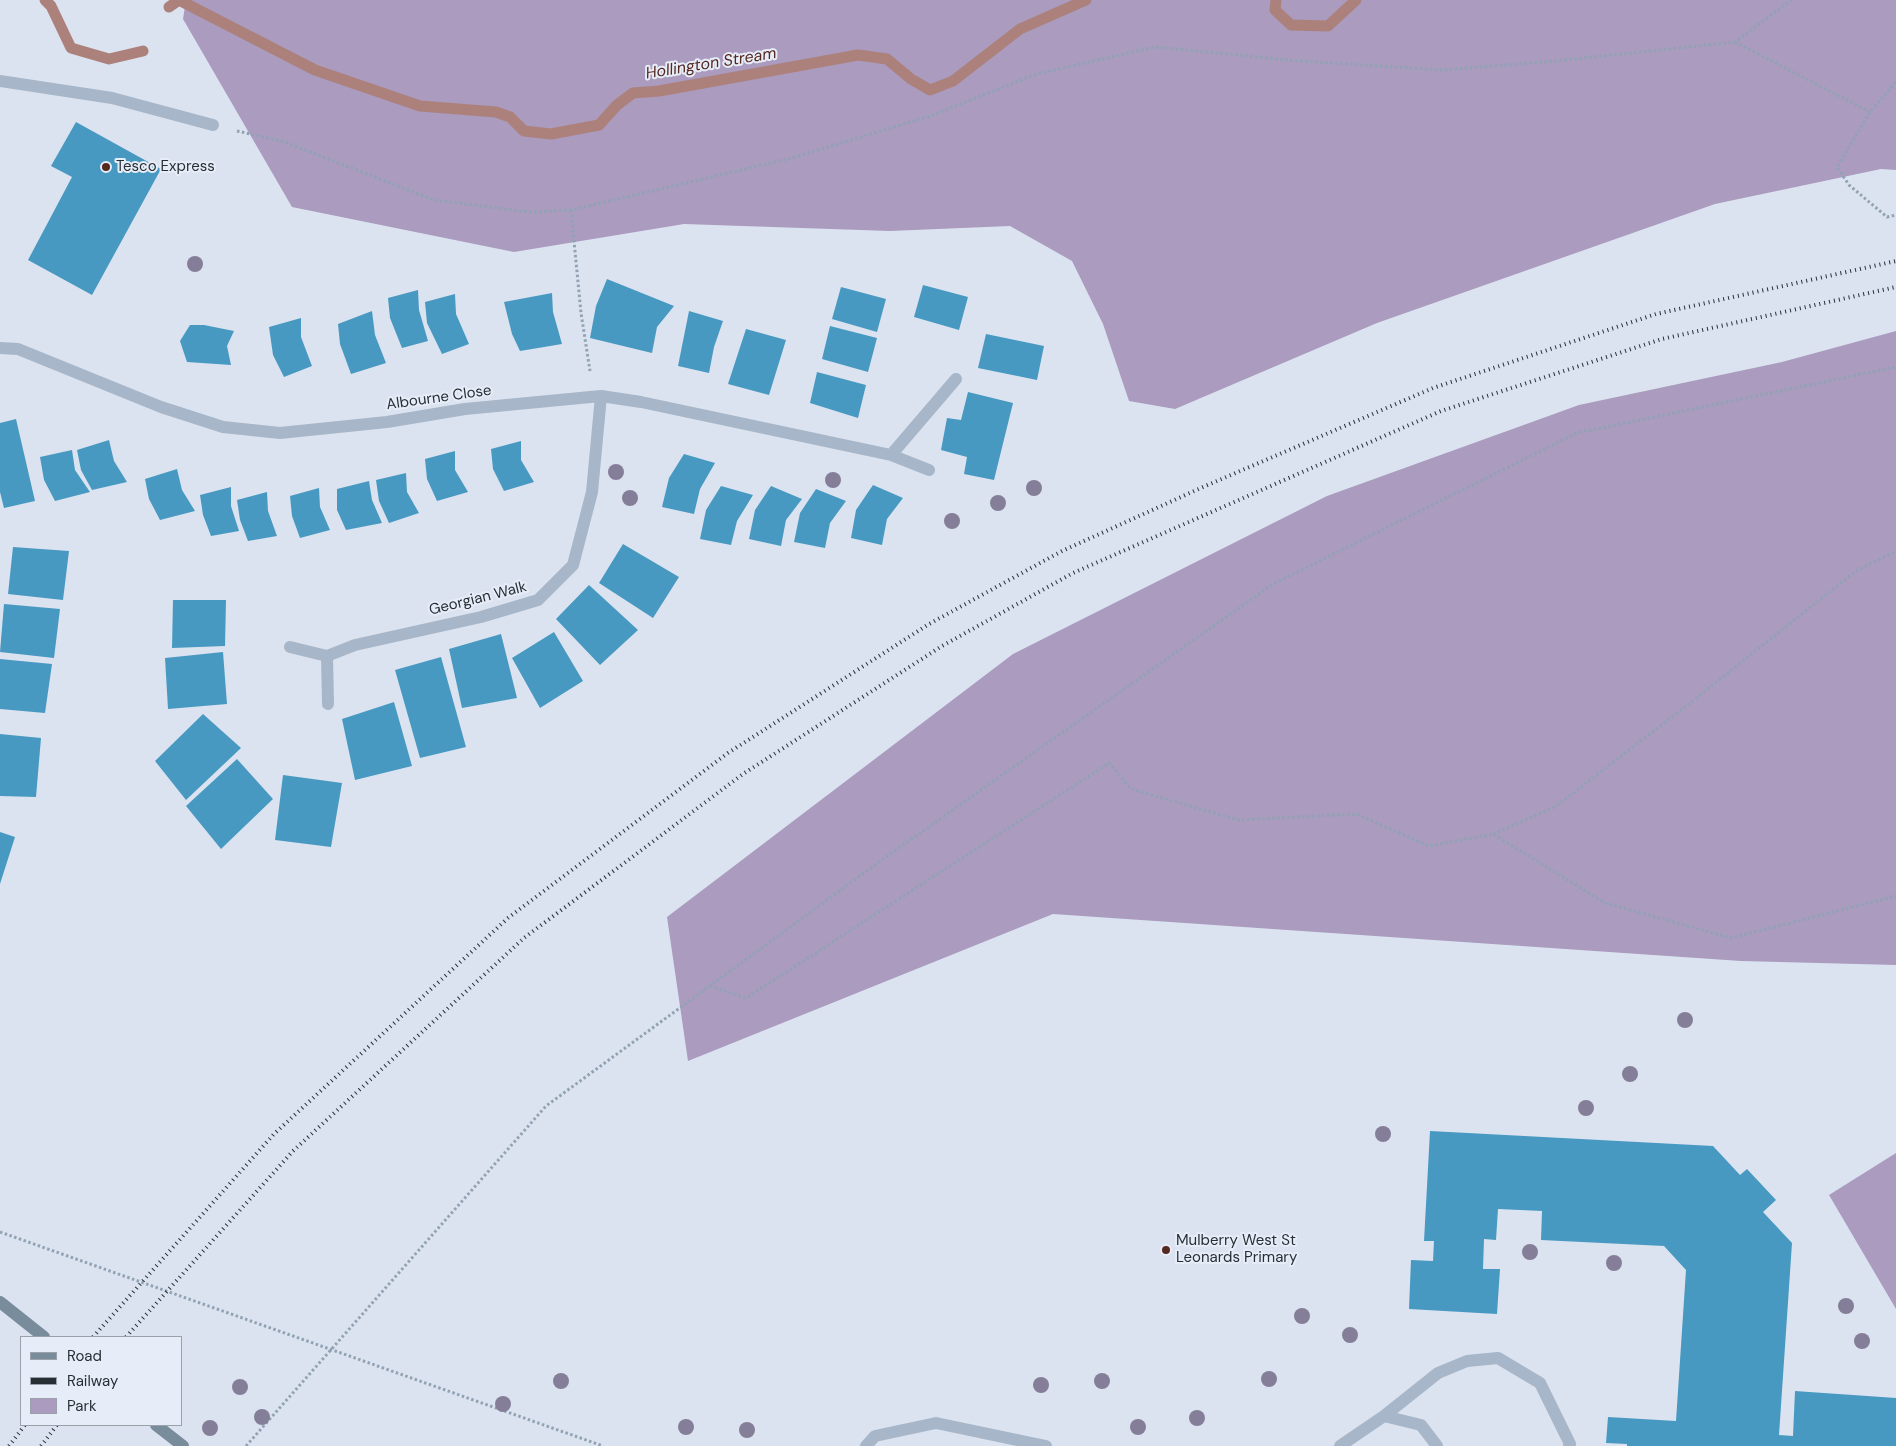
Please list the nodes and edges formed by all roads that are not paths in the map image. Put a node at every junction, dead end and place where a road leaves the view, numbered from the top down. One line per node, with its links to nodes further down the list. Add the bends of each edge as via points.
1 (0, 81): 2 (street, via 112,98)
2 (213, 125)
3 (0, 348): 5 (street, Albourne Close, via 18,349 161,407 224,426 280,433)
4 (956, 379): 6 (street)
5 (597, 396): 6 (street, Albourne Close, via 641,402); 9 (street, Georgian Walk, via 592,492 574,565 538,600 481,617 355,645)
6 (891, 455): 7 (street, Albourne Close)
7 (929, 470)
8 (290, 647): 9 (street)
9 (328, 656): 10 (street)
10 (328, 704)
11 (0, 1302): 12 (main road)
12 (43, 1336)
13 (1384, 1416): 18 (street); 19 (street, via 1421,1425); 20 (street, via 1438,1373 1467,1361 1498,1358 1540,1383)
14 (157, 1426): 15 (main road)
15 (180, 1444)
16 (866, 1446): 17 (street, via 875,1436 936,1423)
17 (1046, 1446)
18 (1340, 1446)
19 (1437, 1446)
20 (1569, 1446)

